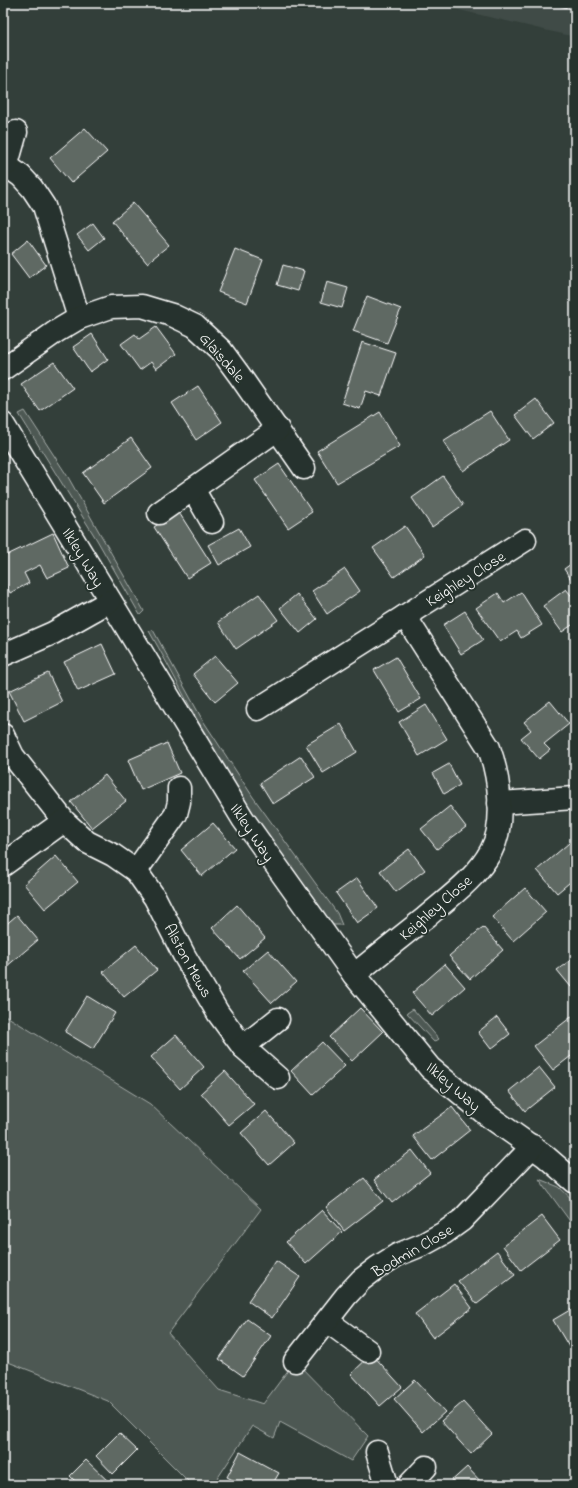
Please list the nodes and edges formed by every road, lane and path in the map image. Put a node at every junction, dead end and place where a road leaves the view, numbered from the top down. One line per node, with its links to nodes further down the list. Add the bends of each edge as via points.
1 (16, 132): 2 (street)
2 (5, 163): 3 (street, via 32,188 44,206)
3 (79, 318): 4 (street, Glaisdale); 6 (street, Glaisdale, via 111,307 142,306 172,315 195,326 221,350)
4 (3, 369)
5 (3, 424): 12 (street, Ilkley Way)
6 (278, 429): 7 (street, Glaisdale); 8 (street)
7 (304, 468)
8 (193, 489): 9 (street); 10 (street)
9 (159, 513)
10 (212, 522)
11 (525, 540): 13 (street, Keighley Close)
12 (110, 601): 14 (street, via 53,633); 23 (street, Ilkley Way, via 243,819)
13 (406, 616): 15 (street, Keighley Close); 19 (street, Keighley Close, via 489,748 494,762)
14 (3, 655)
15 (258, 709)
16 (3, 735): 20 (street, Alston Mews, via 13,756)
17 (179, 788): 22 (street, via 176,814)
18 (575, 798): 19 (street)
19 (499, 803): 23 (street, Keighley Close, via 497,836 491,851 479,868 458,890)
20 (64, 821): 21 (street); 22 (street, Alston Mews, via 87,842 113,855)
21 (3, 865)
22 (136, 871): 25 (street, Alston Mews, via 155,898 218,1013)
23 (354, 975): 27 (street, Ilkley Way, via 430,1068 487,1115)
24 (278, 1018): 25 (street)
25 (243, 1047): 26 (street, Alston Mews)
26 (278, 1078)
27 (533, 1146): 28 (street, Ilkley Way); 29 (street, Bodmin Close, via 462,1220 424,1244 378,1267 356,1285)
28 (575, 1182)
29 (328, 1321): 30 (street); 31 (street, Bodmin Close)
30 (368, 1351)
31 (295, 1361)
32 (377, 1452): 34 (street)
33 (426, 1467): 35 (street)
34 (387, 1485)
35 (409, 1485)

